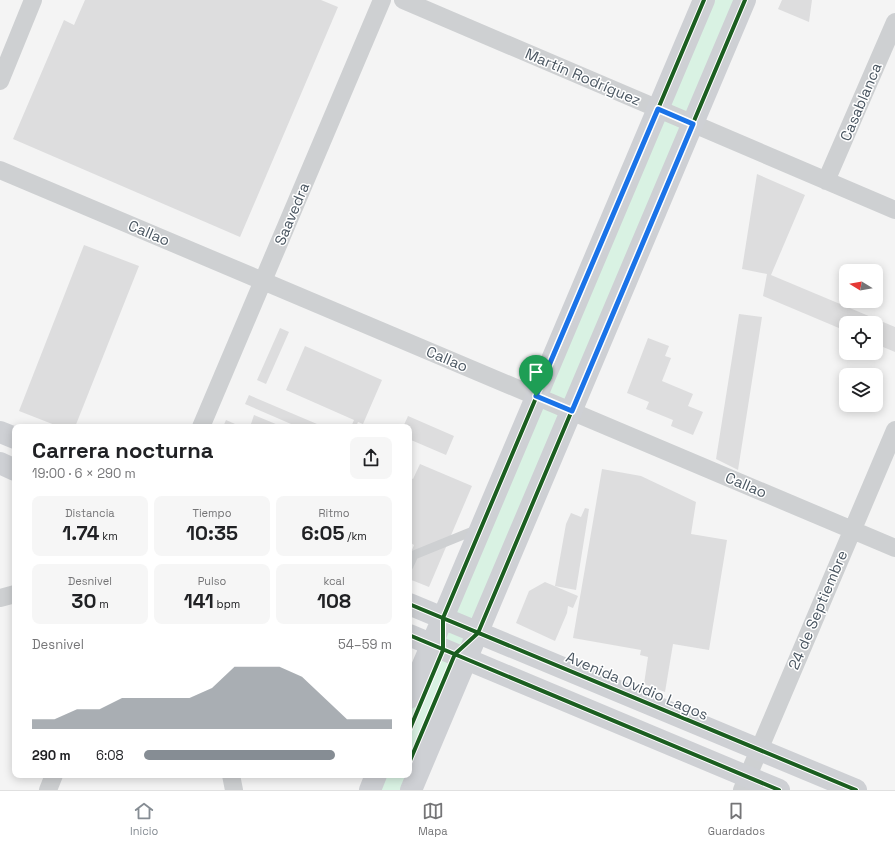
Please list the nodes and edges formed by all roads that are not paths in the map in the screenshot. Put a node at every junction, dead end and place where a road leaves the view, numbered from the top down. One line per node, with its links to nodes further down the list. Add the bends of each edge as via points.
1 (33, 0): 7 (street)
2 (382, 0): 13 (street, Saavedra)
3 (403, 0): 8 (street, Martín Rodríguez)
4 (704, 0): 8 (main road)
5 (745, 0): 9 (main road)
6 (895, 22): 11 (street, Casablanca)
7 (0, 81)
8 (658, 109): 9 (street, Martín Rodríguez); 14 (main road)
9 (693, 124): 11 (street, Martín Rodríguez); 15 (main road)
10 (0, 170): 13 (street, Callao)
11 (826, 181): 12 (street, Martín Rodríguez)
12 (895, 210)
13 (263, 281): 14 (street, Callao); 16 (street, Saavedra)
14 (536, 396): 15 (street, Callao); 22 (main road)
15 (572, 411): 23 (street, Callao); 32 (main road)
16 (202, 424)
17 (895, 430): 23 (street, 24 de Septiembre)
18 (0, 432): 19 (main road)
19 (12, 437)
20 (0, 464): 21 (main road)
21 (12, 469)
22 (481, 528): 25 (lane, via 414,555); 31 (main road)
23 (852, 530): 24 (street, Callao); 37 (street, 24 de Septiembre)
24 (895, 548)
25 (412, 559)
26 (0, 586): 27 (street)
27 (12, 586)
28 (12, 595): 29 (street)
29 (0, 598)
30 (412, 605): 31 (main road, Avenida Ovidio Lagos)
31 (443, 618): 32 (main road, Avenida Ovidio Lagos); 34 (main road)
32 (478, 633): 35 (main road); 37 (main road, Avenida Ovidio Lagos)
33 (412, 636): 34 (main road)
34 (432, 644): 35 (main road); 36 (main road)
35 (467, 659): 41 (main road); 45 (main road)
36 (412, 691)
37 (758, 749): 41 (street, 24 de Septiembre); 47 (main road, Avenida Ovidio Lagos)
38 (53, 778): 42 (street)
39 (232, 778): 43 (street)
40 (375, 778): 44 (main road)
41 (745, 783): 46 (main road)
42 (48, 790)
43 (234, 790)
44 (370, 790)
45 (411, 790)
46 (779, 790)
47 (856, 790)

